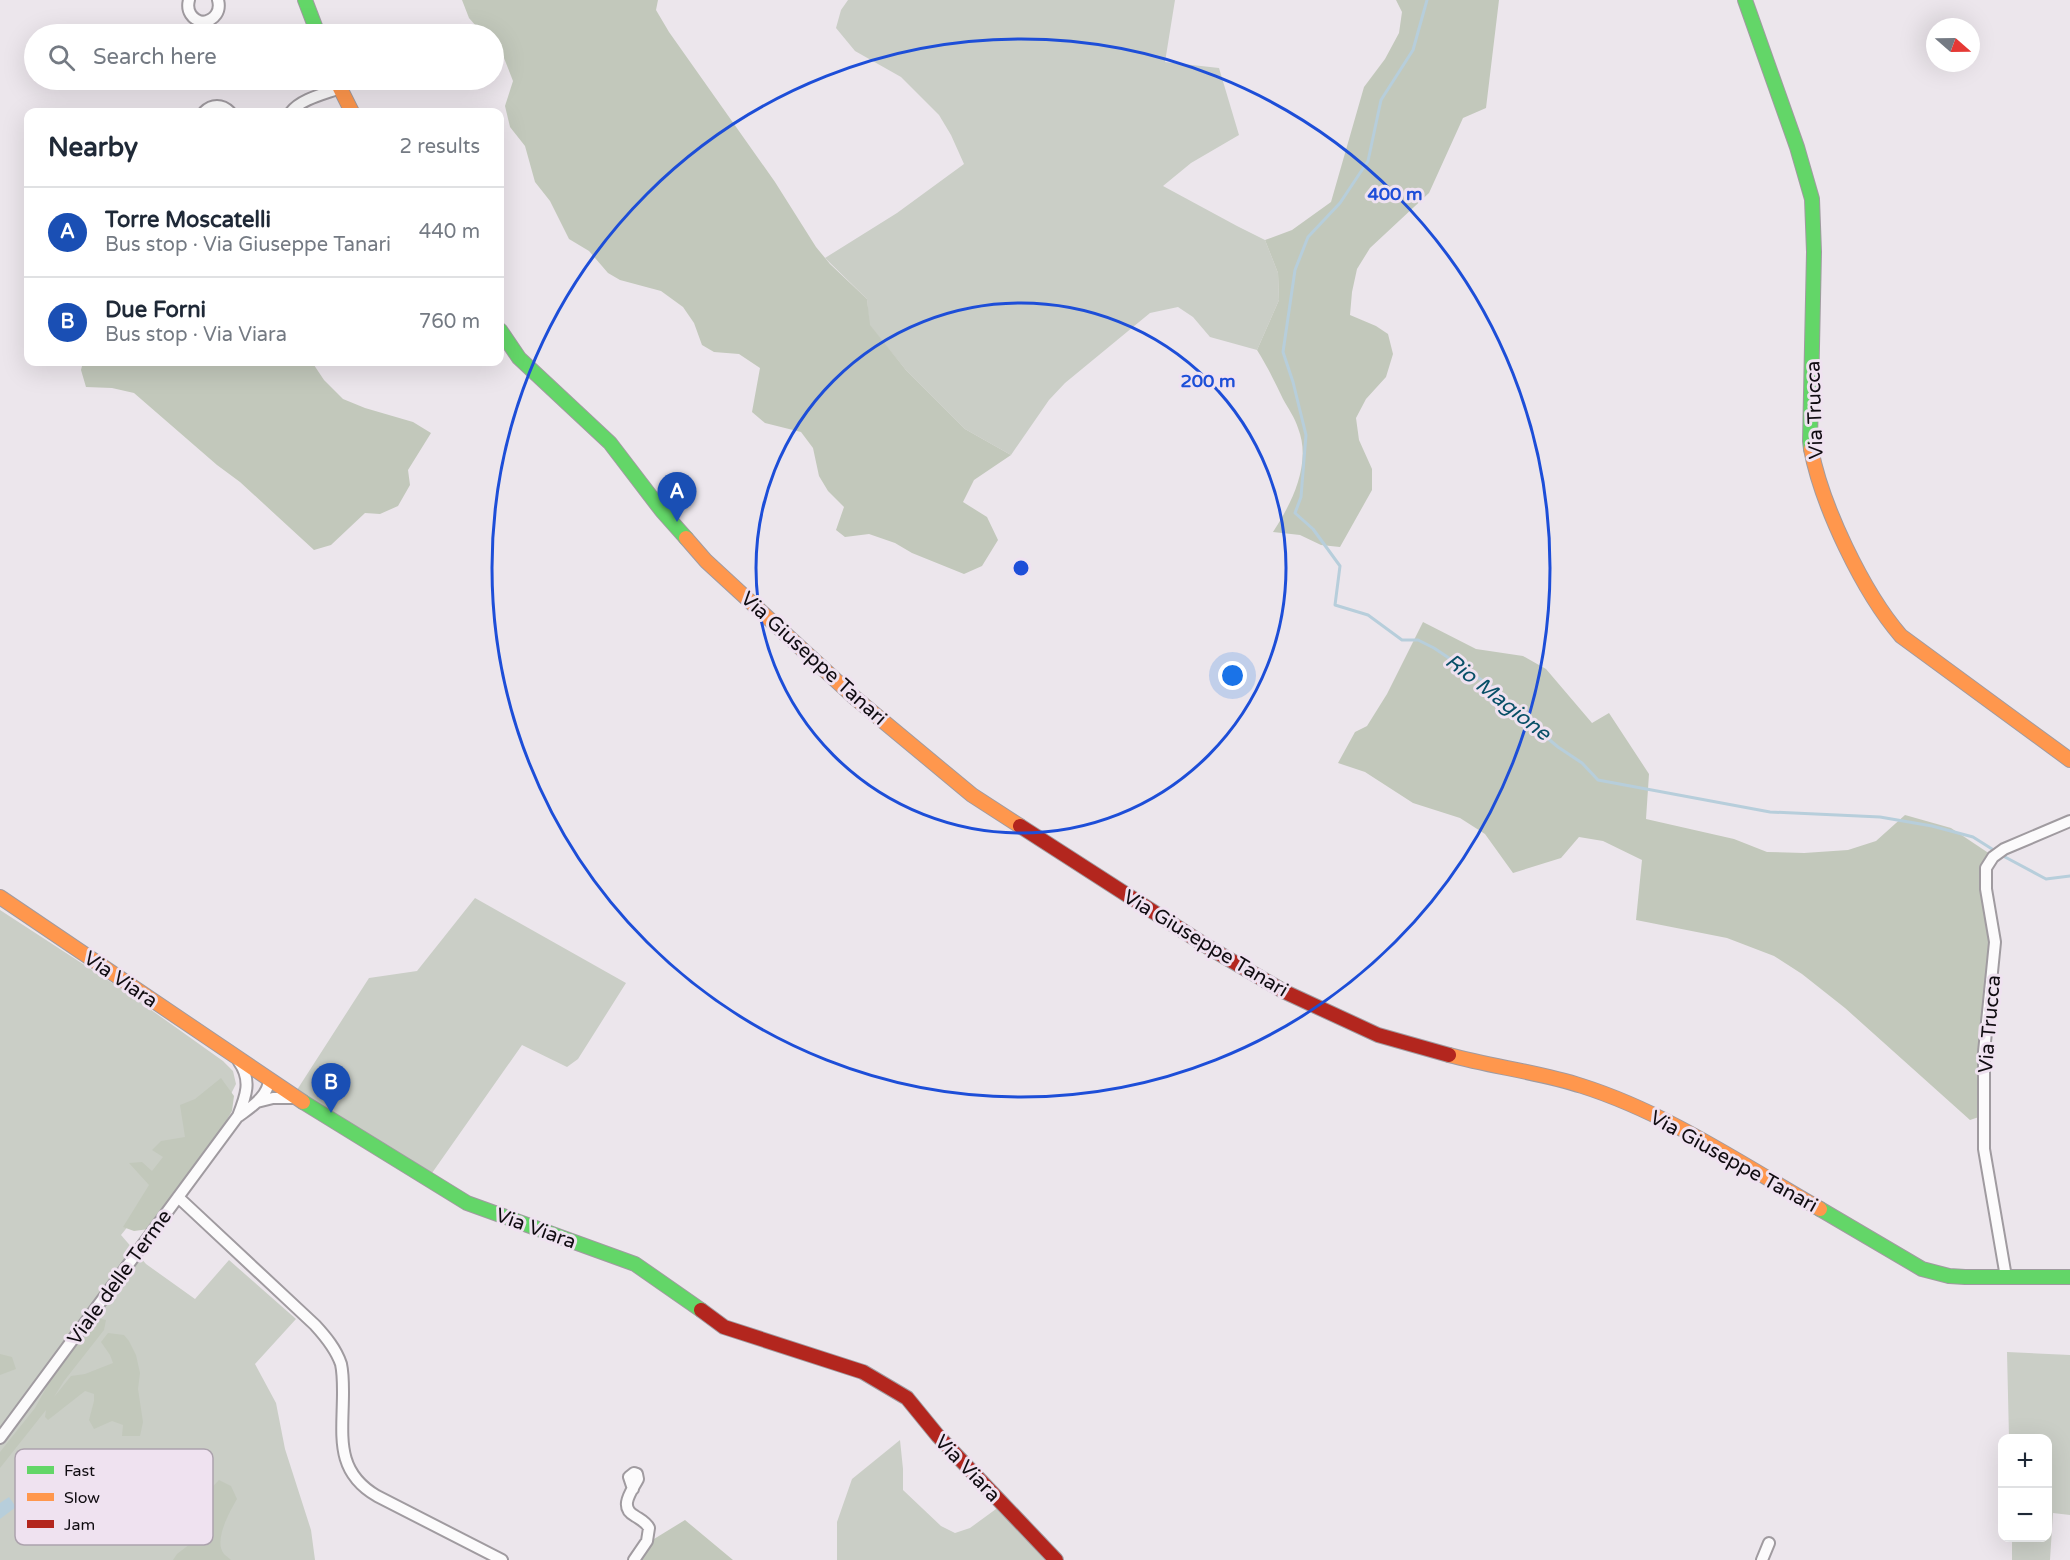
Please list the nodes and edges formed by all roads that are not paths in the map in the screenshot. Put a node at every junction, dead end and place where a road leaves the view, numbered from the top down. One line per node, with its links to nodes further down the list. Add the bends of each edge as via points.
1 (189, 0): 2 (street, via 189,13 203,22 215,16)
2 (218, 0)
3 (305, 0): 5 (street)
4 (1745, 0): 13 (street, Via Trucca, via 1812,200 1810,441 1830,514 1887,619 1901,636)
5 (314, 24)
6 (327, 90): 10 (street)
7 (341, 90): 11 (street)
8 (209, 108): 9 (street)
9 (225, 108)
10 (294, 108)
11 (350, 108)
12 (504, 336): 23 (street, Via Giuseppe Tanari, via 519,358 610,443 706,561 854,697 972,795 1208,947 1285,992 1378,1035 1470,1061 1583,1086 1677,1126 1923,1269 1949,1276)
13 (2070, 760)
14 (2070, 821): 23 (street, Via Trucca, via 2004,849 1986,868 1995,942 1984,1052 1984,1149)
15 (0, 897): 16 (street, Via Viara)
16 (235, 1056): 17 (street, Via Viara); 18 (street, via 246,1072)
17 (266, 1077): 18 (street); 19 (street, Via Viara); 20 (street, Viale delle Terme, via 267,1090)
18 (248, 1085): 21 (street, Viale delle Terme)
19 (298, 1099): 20 (street); 30 (street, Via Viara, via 467,1203 634,1264 724,1327 863,1372 907,1398)
20 (256, 1102): 21 (street, Viale delle Terme)
21 (238, 1116): 22 (street, Viale delle Terme)
22 (178, 1197): 25 (street, Viale delle Terme); 28 (street, via 328,1340 343,1372 342,1441 348,1468 359,1484)
23 (2006, 1277): 24 (street, Via Giuseppe Tanari)
24 (2070, 1277)
25 (0, 1438)
26 (633, 1489): 29 (street, via 627,1500 629,1512 649,1528 647,1541)
27 (1769, 1543): 31 (street)
28 (502, 1560)
29 (633, 1560)
30 (1056, 1560)
31 (1762, 1560)

